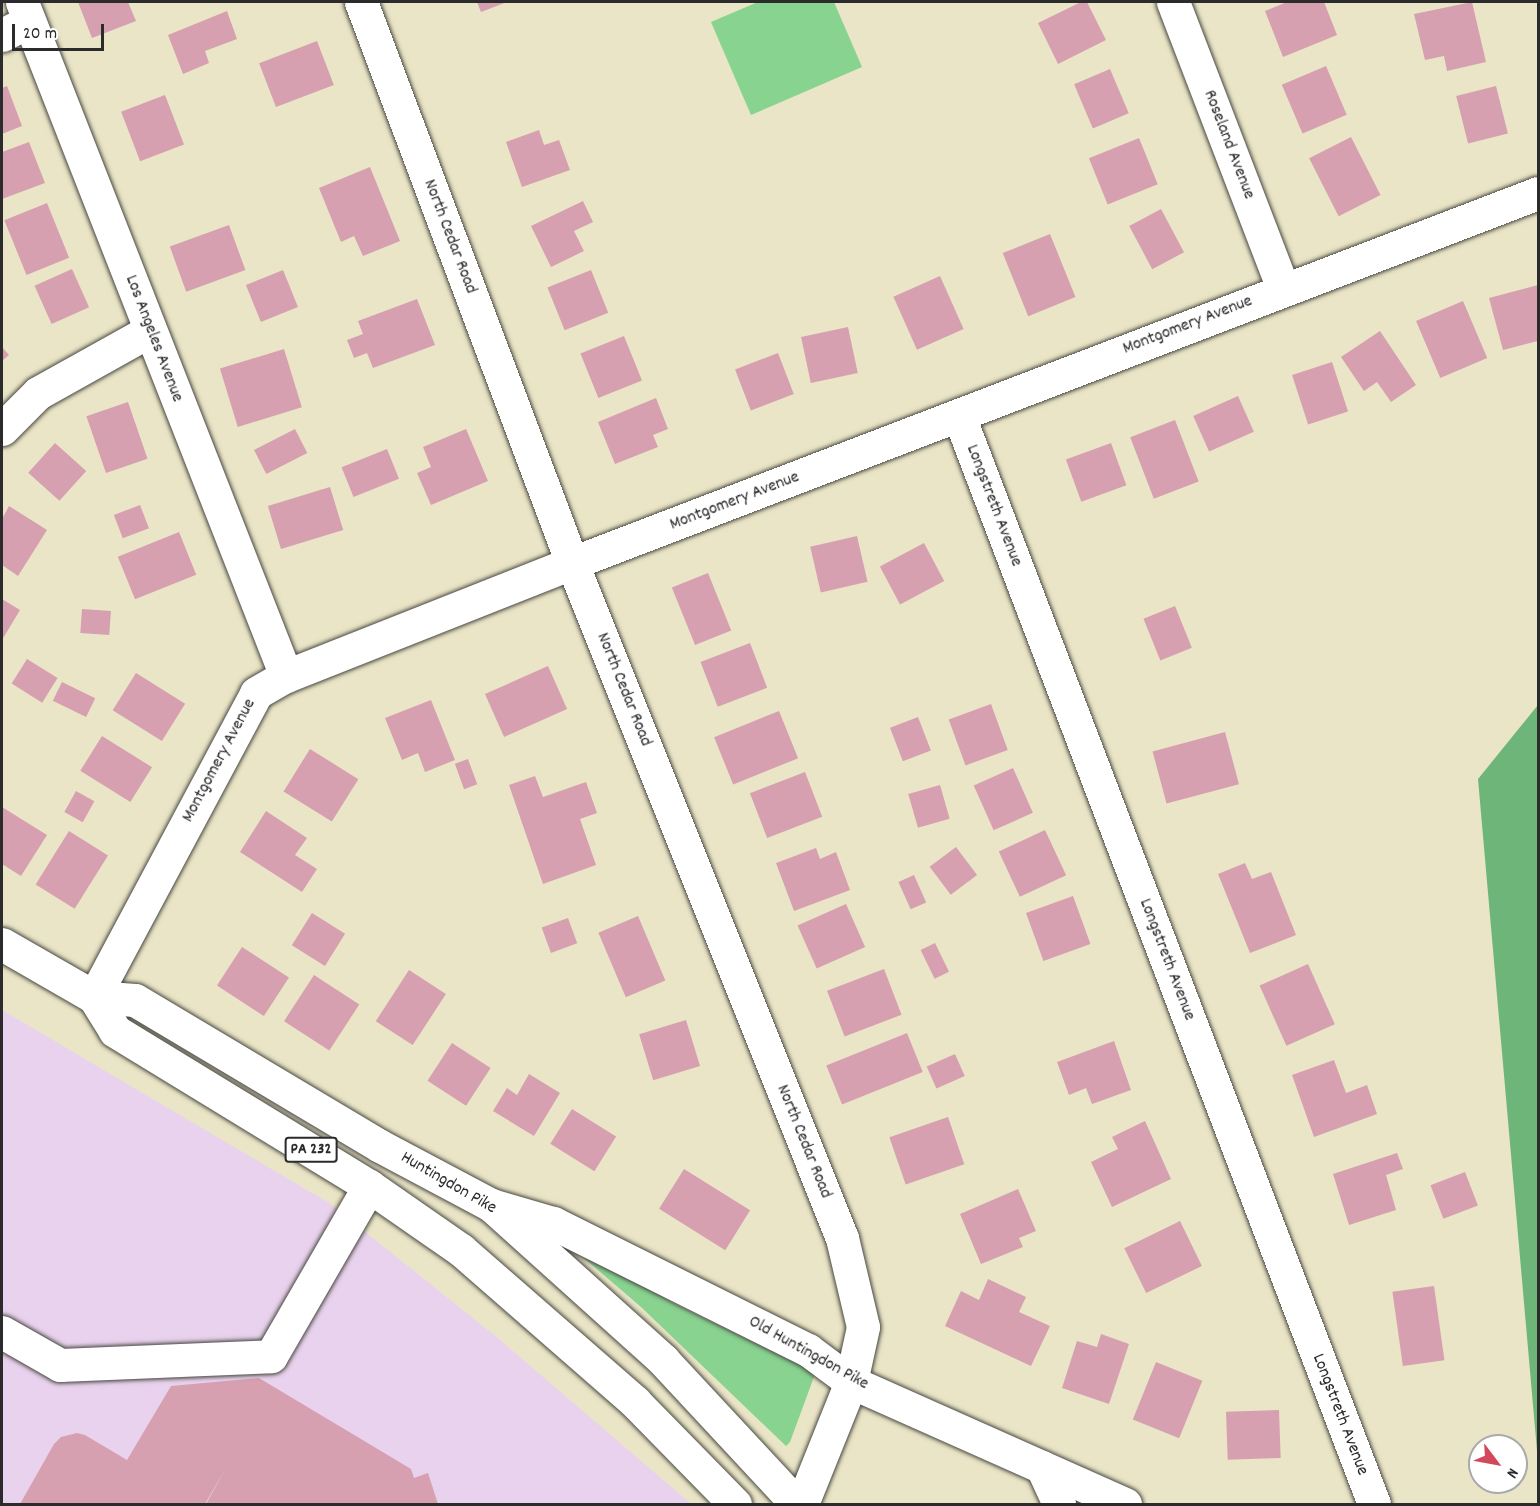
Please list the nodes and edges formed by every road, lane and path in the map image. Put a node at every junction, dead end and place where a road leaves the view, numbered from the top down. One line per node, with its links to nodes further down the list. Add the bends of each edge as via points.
1 (361, 2): 9 (street, North Cedar Road)
2 (1173, 2): 5 (street, Roseland Avenue)
3 (18, 19): 6 (street, Los Angeles Avenue)
4 (1539, 194): 5 (street, Montgomery Avenue)
5 (1283, 289): 7 (street, Montgomery Avenue)
6 (149, 331): 8 (street, via 38,393); 10 (street, Los Angeles Avenue)
7 (959, 416): 9 (street, Montgomery Avenue); 23 (street, Longstreth Avenue)
8 (2, 429)
9 (572, 563): 10 (street, Montgomery Avenue); 16 (street, North Cedar Road, via 842,1238 862,1327)
10 (286, 676): 12 (street, Montgomery Avenue, via 256,693)
11 (2, 944): 12 (street, Huntingdon Pike / PA 232)
12 (94, 997): 13 (street, Huntingdon Pike / PA 232, via 115,1031); 14 (street, Huntingdon Pike / PA 232, via 135,1000 380,1146)
13 (369, 1186): 15 (street, via 271,1356 60,1365); 18 (street, Huntingdon Pike / PA 232, via 461,1250 635,1402)
14 (491, 1204): 16 (street, Old Huntingdon Pike, via 553,1223 808,1350); 19 (street, Huntingdon Pike / PA 232, via 663,1360)
15 (2, 1332)
16 (851, 1382): 17 (street, Old Huntingdon Pike); 20 (street, North Cedar Road)
17 (1042, 1467): 21 (street); 22 (street, Old Huntingdon Pike)
18 (735, 1504)
19 (797, 1504)
20 (802, 1504)
21 (1059, 1504)
22 (1125, 1504)
23 (1374, 1504)

